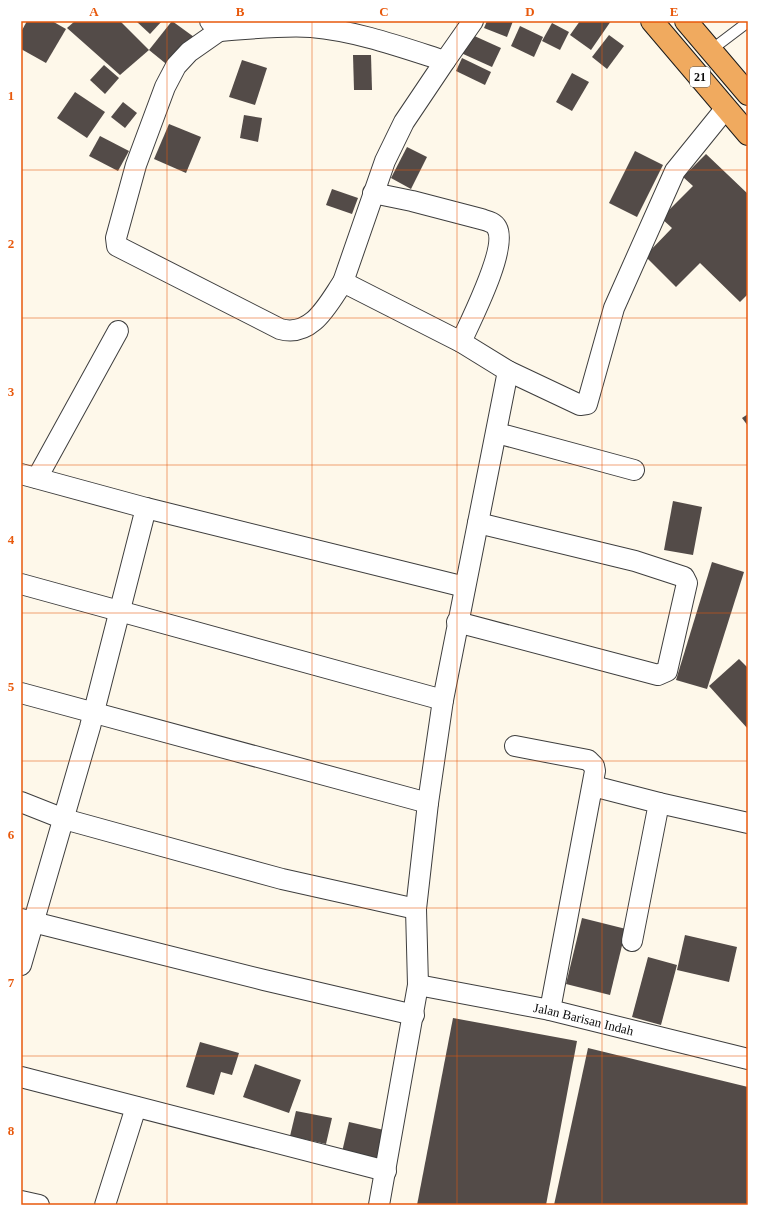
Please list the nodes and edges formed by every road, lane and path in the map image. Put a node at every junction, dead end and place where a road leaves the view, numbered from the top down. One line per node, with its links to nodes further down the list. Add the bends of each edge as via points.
1 (473, 21): 7 (street)
2 (652, 21): 9 (highway, 21)
3 (686, 21): 6 (highway, 21)
4 (748, 22): 6 (lane)
5 (215, 26): 7 (street, via 310,27 359,35); 12 (street, via 176,66 165,87 136,165 116,238 117,246 280,329 289,331 306,328 314,322)
6 (711, 50): 8 (highway, 21)
7 (445, 60): 11 (street, via 404,122)
8 (748, 94)
9 (726, 108): 10 (highway, 21); 15 (street, via 675,170 614,308 587,404 580,405)
10 (748, 134)
11 (373, 193): 12 (street); 14 (street, via 481,219 493,223 497,228 499,235 495,262)
12 (343, 282): 14 (street)
13 (118, 331): 18 (street)
14 (462, 342): 15 (street)
15 (508, 371): 16 (street)
16 (497, 433): 17 (street); 20 (street)
17 (634, 470)
18 (29, 476): 19 (street)
19 (146, 508): 22 (street); 23 (street)
20 (478, 523): 22 (street); 24 (street, via 635,561 684,577 687,583 667,671 658,675)
21 (21, 584): 23 (street)
22 (465, 587): 24 (street)
23 (121, 612): 26 (street); 27 (street)
24 (457, 622): 26 (street)
25 (21, 693): 27 (street)
26 (443, 700): 31 (street)
27 (94, 712): 31 (street); 33 (street)
28 (515, 746): 29 (street, via 588,760 594,766)
29 (593, 786): 32 (street); 40 (street)
30 (21, 802): 33 (street)
31 (428, 803): 35 (street)
32 (659, 803): 34 (street); 37 (street)
33 (64, 819): 35 (street, via 282,879); 36 (street)
34 (748, 823)
35 (416, 909): 39 (street)
36 (27, 920): 38 (street); 41 (street)
37 (632, 941)
38 (21, 965)
39 (418, 985): 40 (street, Jalan Barisan Indah); 41 (street)
40 (550, 1010): 42 (street, Jalan Barisan Indah)
41 (414, 1015): 45 (street)
42 (748, 1059)
43 (21, 1078): 44 (street)
44 (136, 1107): 45 (street); 48 (street)
45 (386, 1171): 49 (street)
46 (21, 1201): 47 (street)
47 (39, 1205)
48 (105, 1205)
49 (379, 1205)

